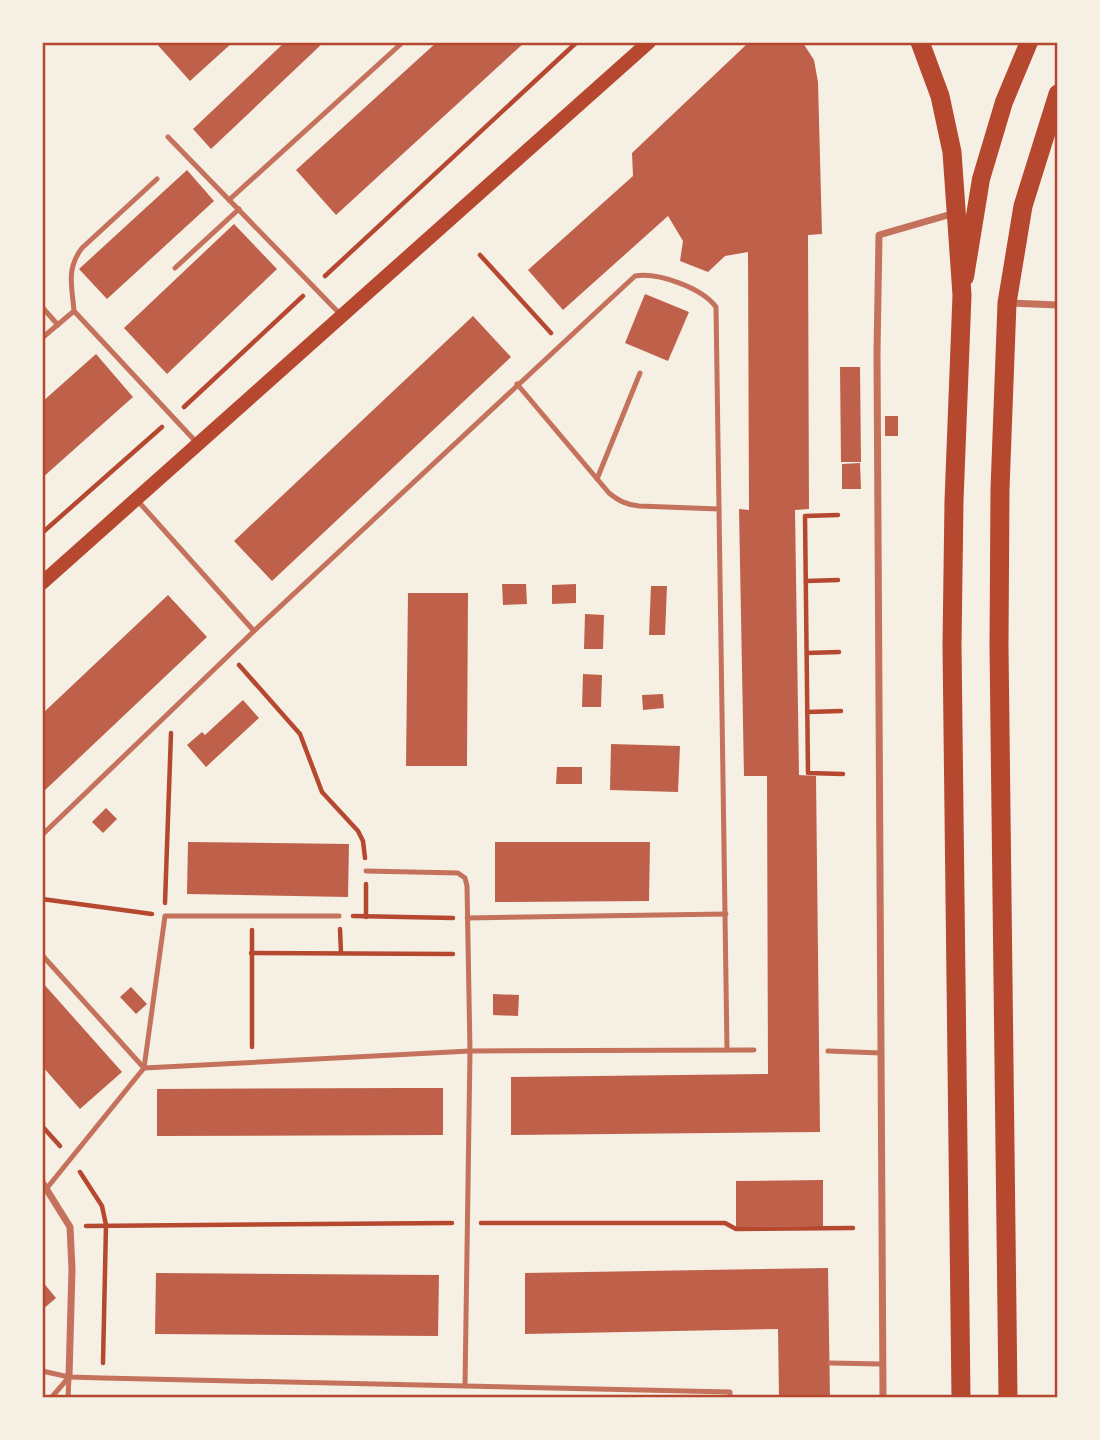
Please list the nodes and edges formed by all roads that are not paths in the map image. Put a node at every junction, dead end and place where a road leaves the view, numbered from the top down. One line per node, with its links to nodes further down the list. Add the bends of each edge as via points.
1 (403, 42): 8 (lane)
2 (649, 42): 17 (main road)
3 (920, 42): 10 (highway, via 940,96 952,152)
4 (1028, 42): 12 (main road, via 981,179)
5 (1058, 94): 13 (highway, via 1023,206)
6 (168, 137): 8 (lane)
7 (157, 179): 16 (lane, via 75,257 71,274)
8 (229, 200): 9 (lane)
9 (239, 209): 11 (lane); 17 (lane)
10 (957, 213): 12 (highway); 38 (street, via 879,235)
11 (175, 268)
12 (962, 295): 50 (highway, via 952,645)
13 (1007, 303): 14 (street); 51 (highway, via 999,645)
14 (1058, 306)
15 (42, 307): 18 (lane)
16 (74, 311): 18 (lane); 22 (lane)
17 (342, 316): 22 (main road)
18 (58, 324): 19 (lane)
19 (42, 338)
20 (640, 373): 23 (lane)
21 (517, 384): 23 (lane); 25 (lane, via 635,276 656,275 710,299 718,317); 27 (lane)
22 (199, 444): 24 (main road)
23 (597, 479): 25 (lane, via 627,505)
24 (137, 499): 26 (main road); 27 (lane)
25 (719, 509): 30 (lane)
26 (42, 583)
27 (254, 631): 28 (lane)
28 (42, 835)
29 (366, 870): 32 (lane, via 458,873 467,886)
30 (726, 914): 32 (lane); 34 (lane)
31 (340, 916): 39 (lane, via 164,916)
32 (467, 918): 36 (lane)
33 (42, 955): 39 (lane)
34 (727, 1050): 35 (lane); 36 (lane)
35 (754, 1050)
36 (470, 1051): 39 (lane); 45 (lane)
37 (828, 1051): 38 (lane)
38 (881, 1053): 42 (street)
39 (144, 1068): 40 (lane)
40 (44, 1185): 44 (street, via 70,1227)
41 (830, 1363): 42 (lane)
42 (882, 1364): 49 (street)
43 (42, 1371): 44 (lane)
44 (69, 1377): 45 (lane); 46 (lane); 47 (lane)
45 (466, 1386): 48 (lane, via 730,1392)
46 (51, 1398)
47 (68, 1398)
48 (730, 1398)
49 (883, 1398)
50 (961, 1398)
51 (1007, 1398)

